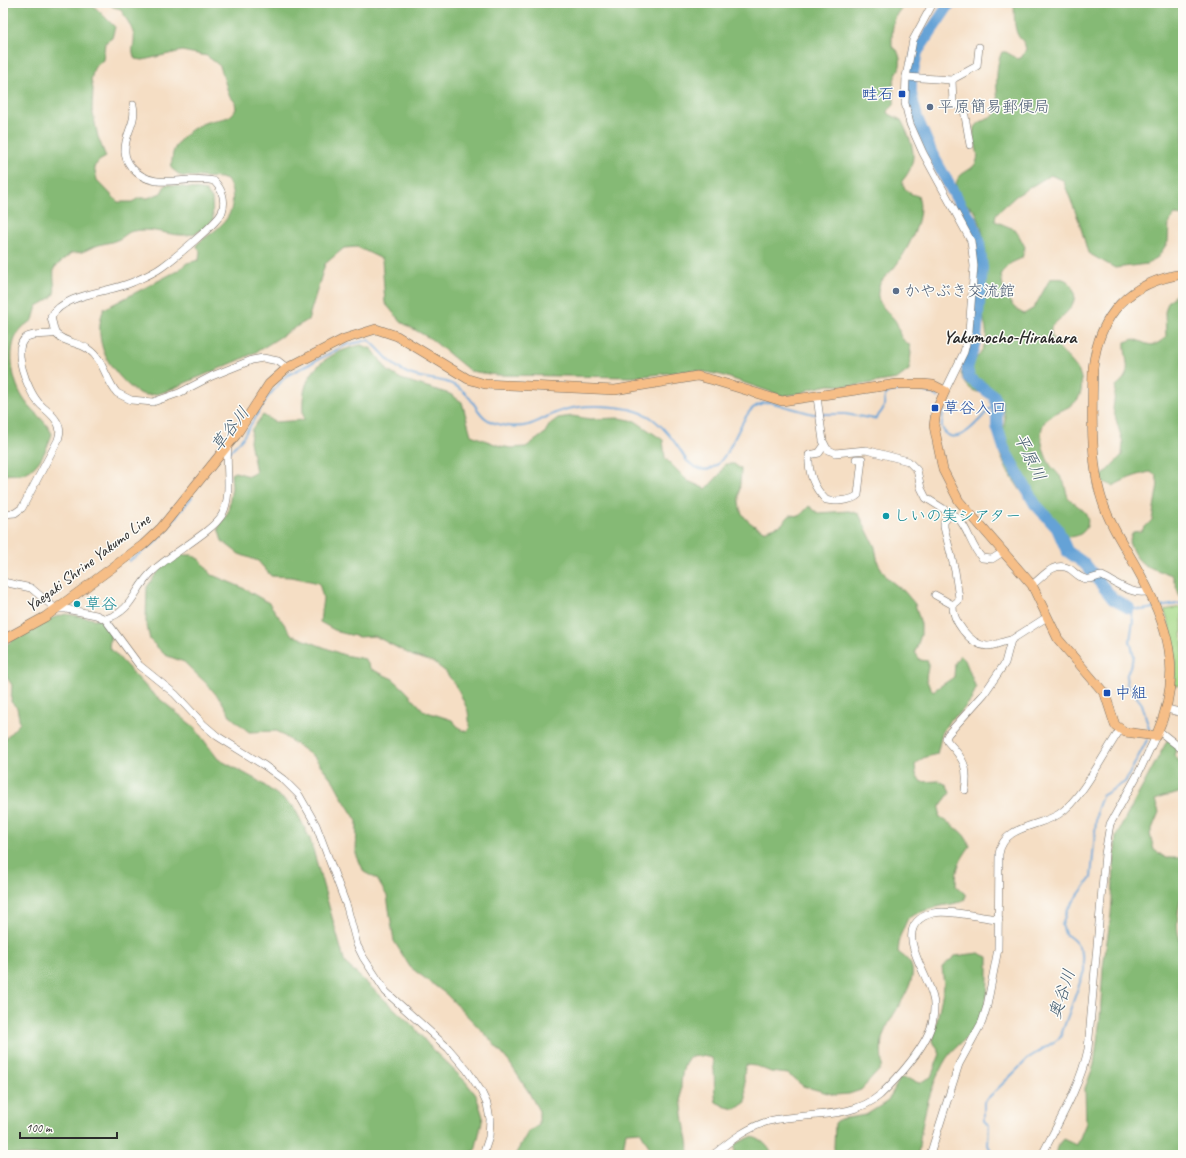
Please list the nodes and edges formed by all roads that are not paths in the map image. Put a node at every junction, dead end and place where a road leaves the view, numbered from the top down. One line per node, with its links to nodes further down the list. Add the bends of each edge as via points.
1 (933, 3): 3 (street, via 913,40)
2 (979, 47): 4 (street, via 977,66)
3 (907, 78): 4 (street); 11 (street, via 905,104 910,124 923,153 965,228 973,252 969,330 962,357)
4 (952, 80): 6 (street, via 954,103 964,110)
5 (133, 105): 8 (street, via 133,125 127,134 125,147 129,165 138,174 151,180 214,181 223,198 222,213 207,231 162,267 119,287 60,305 51,317)
6 (970, 145)
7 (1183, 274): 20 (main road, via 1146,285 1121,302 1102,330 1094,354 1094,442 1099,491 1107,514)
8 (55, 334): 9 (street, via 88,348 101,362 117,393 138,401 162,400 212,376 259,359 278,361); 16 (street, via 28,337 22,342 20,351 27,385 37,402 57,421 60,430 58,440 22,508 15,513)
9 (287, 368): 10 (main road, Yaegaki Shrine Yakumo Line, via 344,339 376,329 397,336 468,379 485,384 615,390 697,376 782,401); 13 (main road, Yaegaki Shrine Yakumo Line, via 269,384)
10 (817, 397): 11 (main road, Yaegaki Shrine Yakumo Line, via 909,383 933,385); 12 (street)
11 (942, 397): 17 (main road, via 936,411 934,426 943,470 966,510)
12 (824, 446): 14 (street, via 819,453 809,456 808,468 826,500 855,498 858,495 862,459); 15 (street, via 835,453 866,450 908,461 917,470 926,498)
13 (227, 451): 23 (main road, Yaegaki Shrine Yakumo Line, via 162,528); 25 (street, via 226,501 221,515 206,530 152,571 119,615)
14 (856, 459)
15 (951, 513): 17 (street, via 962,523 982,558 992,559); 22 (street, via 944,522 944,528 959,594 958,601)
16 (3, 514)
17 (1002, 552): 19 (main road)
18 (3, 582): 23 (street, via 31,588)
19 (1032, 586): 20 (street, via 1058,566 1069,569 1083,578 1096,577 1134,592); 24 (main road)
20 (1149, 591): 28 (main road, via 1168,640 1171,680)
21 (935, 595): 22 (street)
22 (953, 605): 27 (street, via 952,613 977,643 985,646)
23 (56, 609): 25 (street, via 66,608); 26 (main road, Yaegaki Shrine Yakumo Line)
24 (1047, 617): 27 (street); 30 (main road, via 1064,648 1105,694 1112,720)
25 (105, 619): 35 (street, via 139,665 175,694 203,724 217,736 275,773 299,795 316,825 363,956 386,992 448,1048 481,1091 490,1119 490,1137)
26 (3, 640)
27 (1011, 640): 33 (street, via 1005,663 984,694 946,738 964,761 968,776)
28 (1167, 709): 29 (street); 31 (main road)
29 (1183, 713)
30 (1120, 730): 31 (main road); 34 (street, via 1066,808 1047,820 1012,833 1001,844)
31 (1157, 734): 32 (street); 38 (street, via 1110,824 1105,854 1088,1049 1084,1068)
32 (1183, 750)
33 (965, 790)
34 (999, 919): 36 (street, via 935,912 924,917 915,926 912,946 934,998 933,1019 924,1043 880,1094 858,1108 785,1118 755,1126); 37 (street, via 998,949 987,1006 982,1022 959,1064)
35 (483, 1155)
36 (713, 1155)
37 (930, 1155)
38 (1042, 1155)

